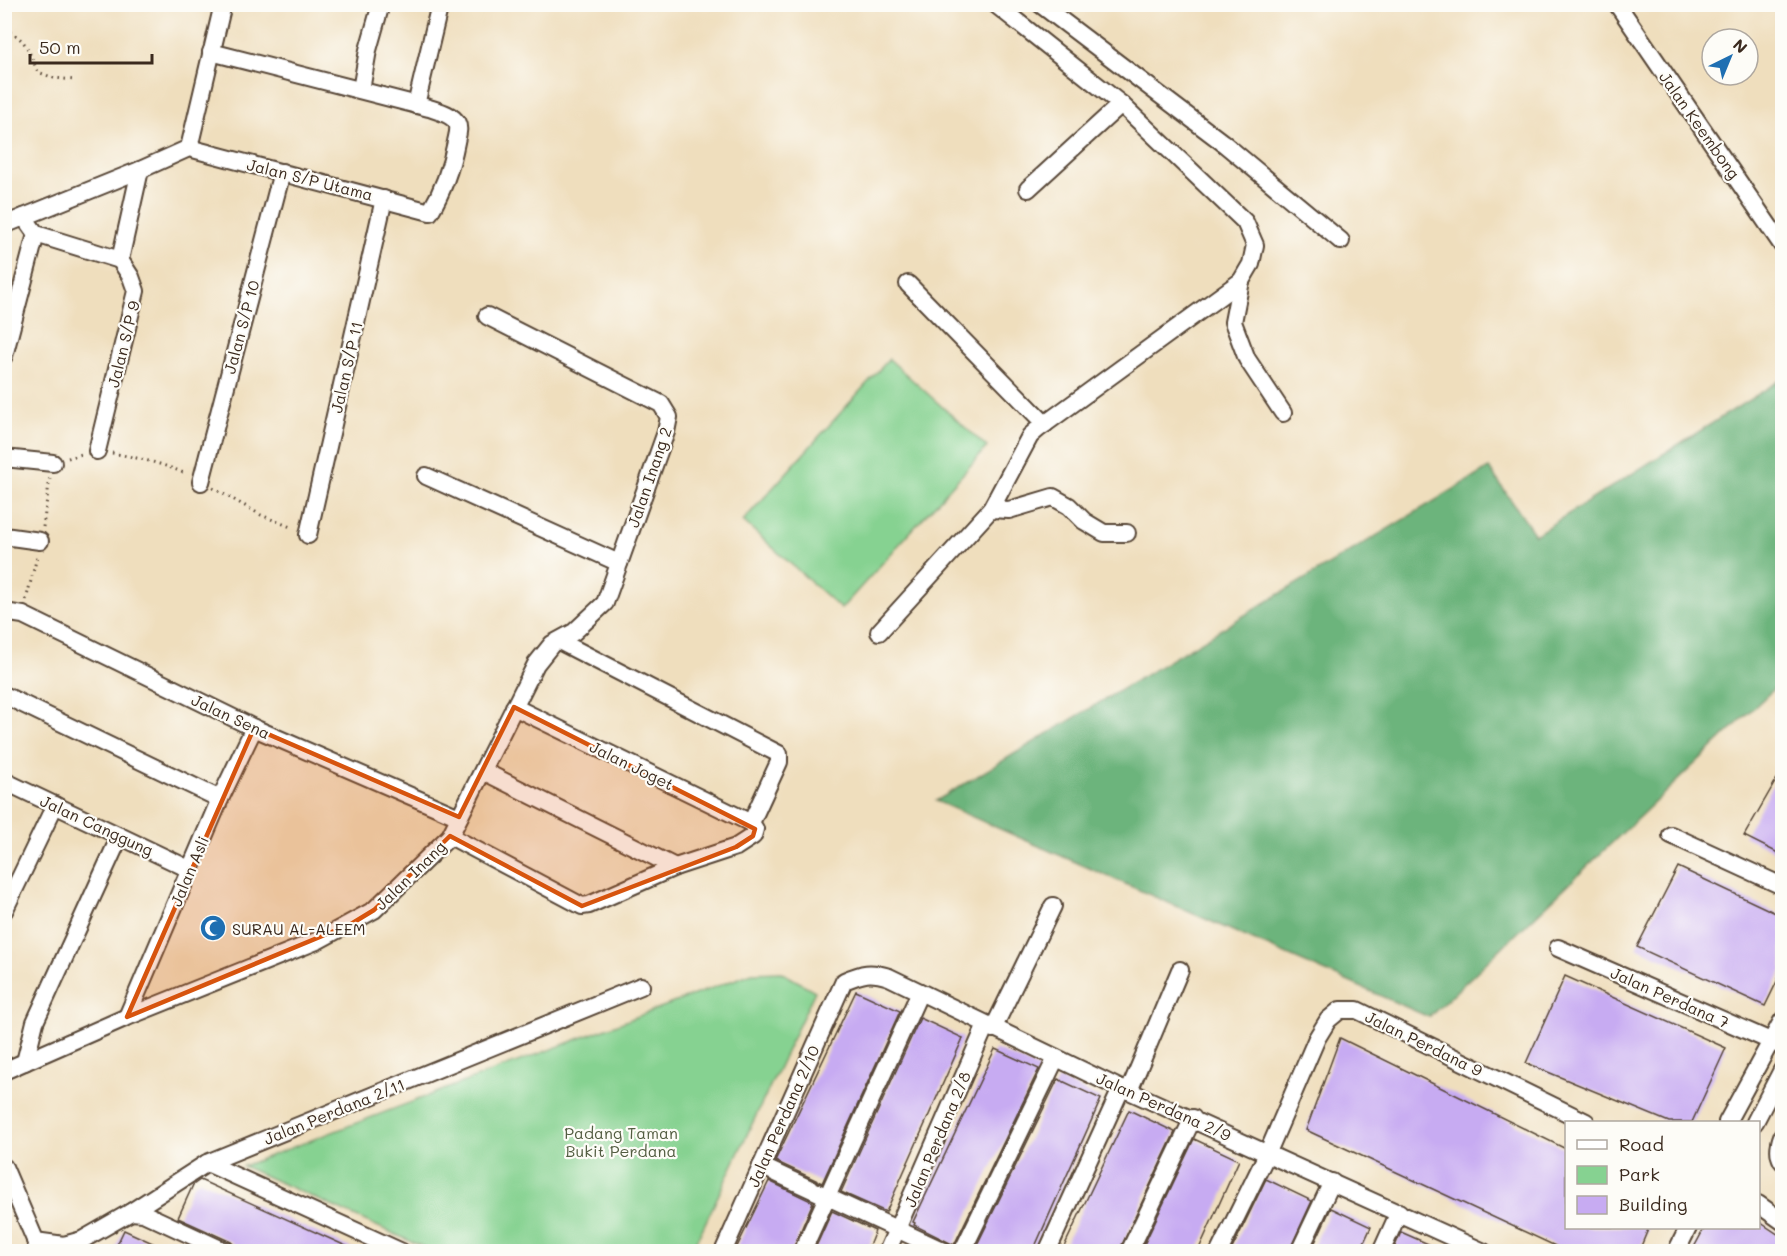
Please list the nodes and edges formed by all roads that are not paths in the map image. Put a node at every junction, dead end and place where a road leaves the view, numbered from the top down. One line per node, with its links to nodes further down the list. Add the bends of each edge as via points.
1 (223, 4): 7 (street)
2 (381, 4): 8 (street)
3 (441, 4): 10 (street)
4 (995, 4): 9 (street)
5 (1040, 4): 19 (street, via 1221,142)
6 (1617, 4): 20 (street, Jalan Keembong)
7 (211, 52): 8 (street); 11 (street)
8 (361, 90): 10 (street)
9 (1121, 104): 14 (street); 22 (street, via 1245,222 1255,245 1251,264)
10 (416, 105): 15 (street, Jalan S/P Utama, via 450,116 456,122 459,129 451,171 430,212)
11 (189, 148): 12 (street); 13 (street, Jalan S/P Utama)
12 (140, 170): 16 (street); 21 (street)
13 (282, 172): 15 (street, Jalan S/P Utama); 32 (street, Jalan S/P 10)
14 (1028, 189)
15 (384, 199): 35 (street, Jalan S/P 11)
16 (24, 217): 17 (street); 18 (street)
17 (4, 225)
18 (36, 234): 21 (street); 25 (street)
19 (1341, 241)
20 (1782, 245)
21 (120, 260): 28 (street, Jalan S/P 9, via 136,291)
22 (1241, 281): 26 (street, via 1233,322 1247,359); 27 (street)
23 (908, 284): 27 (street)
24 (487, 316): 38 (street, Jalan Inang 2, via 661,404 669,417)
25 (4, 356)
26 (1283, 413)
27 (1045, 424): 33 (street, via 1030,436)
28 (97, 451)
29 (4, 458): 30 (street)
30 (53, 463)
31 (426, 476): 38 (street)
32 (201, 482)
33 (991, 509): 34 (street, via 1009,510 1053,497 1104,532); 40 (street)
34 (1127, 533)
35 (308, 535)
36 (4, 536): 37 (street)
37 (40, 541)
38 (619, 563): 41 (street, Jalan Inang 2, via 604,603 574,632)
39 (4, 612): 44 (street, Jalan Sena, via 23,615)
40 (879, 632)
41 (556, 643): 43 (street, Jalan Inang, via 536,664); 50 (street, via 779,754 779,762)
42 (4, 695): 47 (street)
43 (514, 707): 45 (street, Jalan Inang); 50 (street, Jalan Joget)
44 (254, 728): 47 (street, Jalan Asli); 49 (street, Jalan Sena)
45 (483, 771): 49 (street, Jalan Inang); 54 (street)
46 (4, 781): 48 (street, Jalan Canggung)
47 (220, 799): 55 (street, Jalan Asli)
48 (55, 805): 52 (street, Jalan Canggung); 58 (street)
49 (459, 817): 53 (street, Jalan Inang)
50 (751, 823): 54 (street, via 755,829 753,836)
51 (1671, 835): 56 (street)
52 (120, 836): 55 (street, Jalan Canggung); 69 (street, via 35,1022)
53 (450, 836): 54 (street, via 582,906); 64 (street, Jalan Inang, via 374,910 351,924)
54 (675, 867)
55 (189, 869): 64 (street, Jalan Asli)
56 (1782, 886)
57 (1053, 906): 66 (street, Jalan Perdana 2/8)
58 (4, 911)
59 (1558, 948): 67 (street, Jalan Perdana 7)
60 (1180, 970): 72 (street)
61 (844, 981): 63 (street, Jalan Perdana 2/9, via 874,973); 81 (street, Jalan Perdana 2/10)
62 (641, 986): 80 (street, Jalan Perdana 2/11)
63 (921, 992): 66 (street, Jalan Perdana 2/9); 84 (street)
64 (128, 1017): 69 (street, Jalan Inang)
65 (1782, 1021): 67 (street)
66 (990, 1027): 68 (street, Jalan Perdana 2/9); 89 (street, Jalan Perdana 2/8)
67 (1777, 1044): 75 (street)
68 (1056, 1058): 72 (street, Jalan Perdana 2/9); 99 (street)
69 (25, 1062): 71 (street, Jalan Inang)
70 (1782, 1070): 76 (street)
71 (4, 1071)
72 (1125, 1090): 73 (street, Jalan Perdana 2/9); 100 (street)
73 (1193, 1118): 78 (street, Jalan Perdana 2/9); 101 (street)
74 (1584, 1121): 78 (street, Jalan Perdana 9, via 1357,1010 1340,1010 1317,1038)
75 (1728, 1121)
76 (1756, 1121)
77 (1782, 1136): 79 (street)
78 (1268, 1152): 83 (street, Jalan Perdana 2/9); 102 (street)
79 (1782, 1161)
80 (207, 1163): 86 (street, Jalan Perdana 2/11); 94 (street)
81 (761, 1166): 84 (street); 95 (street, Jalan Perdana 2/10)
82 (4, 1167): 92 (street)
83 (1332, 1182): 87 (street, Jalan Perdana 2/9); 103 (street)
84 (827, 1197): 89 (street); 96 (street)
85 (1760, 1205): 88 (street)
86 (131, 1212): 91 (street, Jalan Perdana 2/11); 93 (street, via 144,1213)
87 (1399, 1212): 104 (street); 105 (street, Jalan Perdana 2/9)
88 (1782, 1221)
89 (897, 1229): 97 (street, Jalan Perdana 2/8); 98 (street)
90 (1687, 1229): 106 (street)
91 (83, 1246): 92 (street, Jalan Perdana 2/11)
92 (39, 1249)
93 (227, 1251)
94 (402, 1251)
95 (723, 1251)
96 (802, 1251)
97 (887, 1251)
98 (946, 1251)
99 (962, 1251)
100 (1047, 1251)
101 (1129, 1251)
102 (1219, 1251)
103 (1299, 1251)
104 (1381, 1251)
105 (1484, 1251)
106 (1676, 1251)

